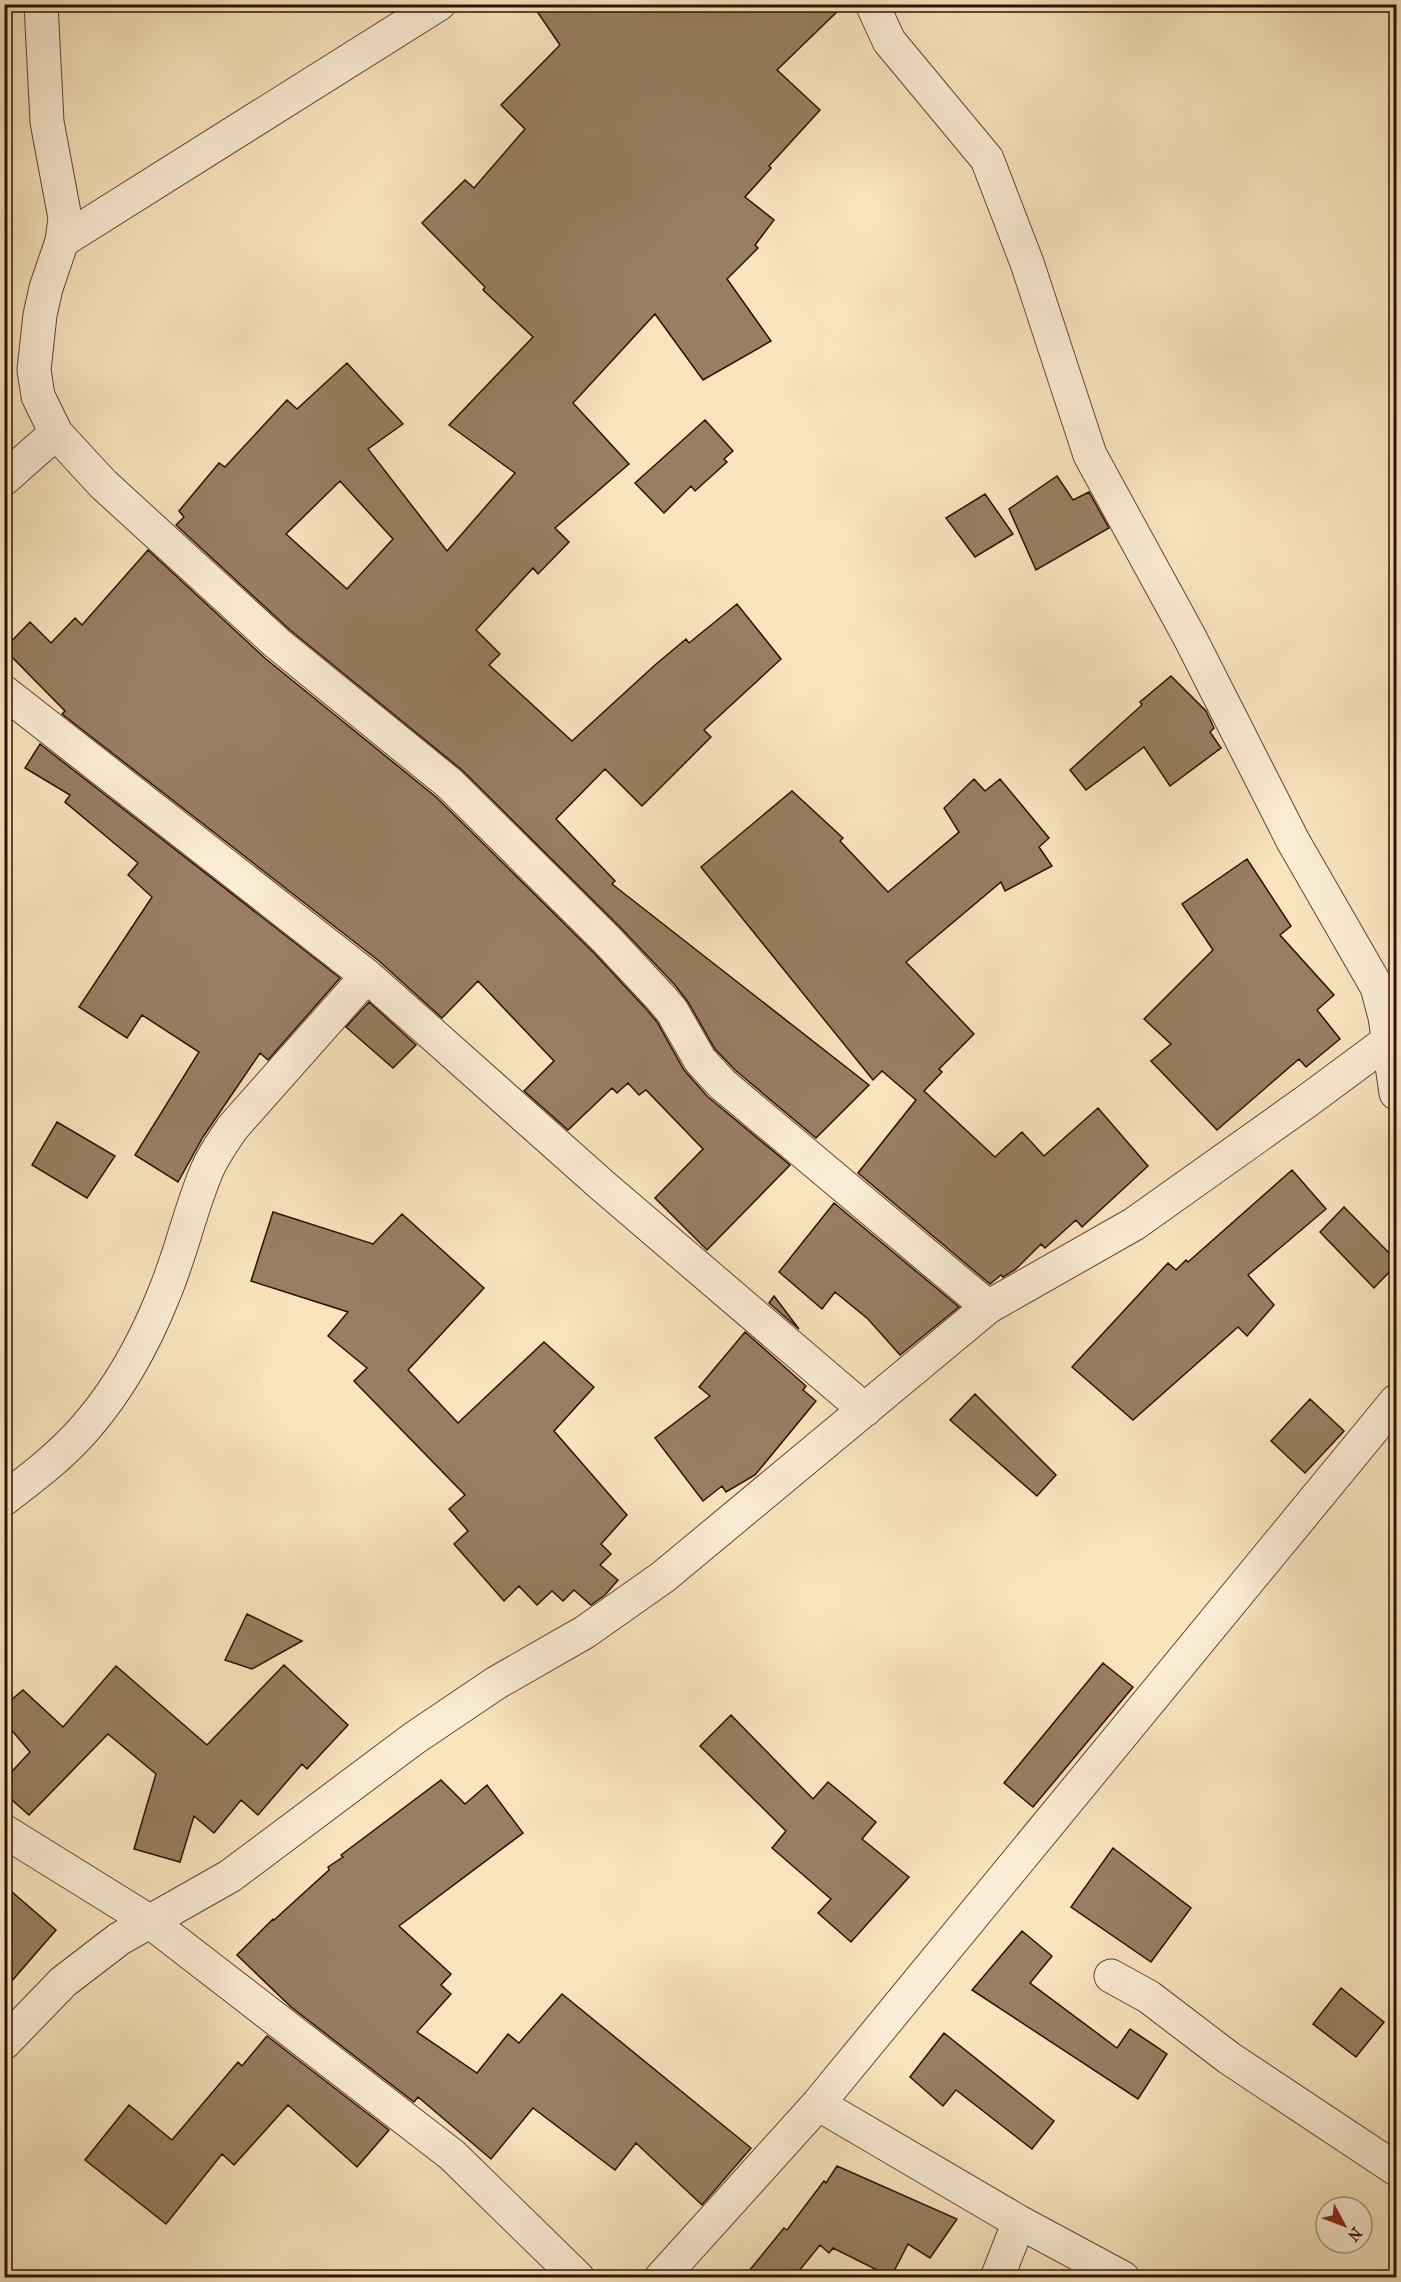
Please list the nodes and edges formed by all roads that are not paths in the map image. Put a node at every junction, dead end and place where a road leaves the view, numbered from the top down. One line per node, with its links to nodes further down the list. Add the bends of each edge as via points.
1 (439, 4): 4 (street)
2 (872, 4): 9 (street, via 889,41 987,159 1028,263 1090,455 1189,636 1293,841 1377,987)
3 (44, 6): 4 (street, via 47,122 65,218)
4 (62, 241): 5 (street, via 40,315 34,370 38,396)
5 (56, 433): 6 (street); 11 (street, via 103,484 278,644 449,783 607,939 672,1011 700,1060 722,1084)
6 (4, 479)
7 (4, 692): 8 (street)
8 (367, 976): 13 (street); 14 (street, via 221,1145 207,1169 165,1294 133,1361 104,1405 56,1458)
9 (1388, 1041): 10 (street); 11 (street, via 1134,1224)
10 (1396, 1093)
11 (988, 1307): 13 (street)
12 (1396, 1401): 19 (street)
13 (864, 1410): 16 (street, via 663,1577 585,1632 496,1683 413,1739 230,1876)
14 (4, 1499)
15 (4, 1831): 16 (street)
16 (149, 1921): 18 (street, via 63,1982); 22 (street, via 452,2155)
17 (1112, 1976): 20 (street)
18 (4, 2043)
19 (818, 2104): 21 (street); 23 (street)
20 (1396, 2169)
21 (1019, 2222): 24 (street); 25 (street)
22 (578, 2277)
23 (661, 2277)
24 (998, 2277)
25 (1124, 2277)

